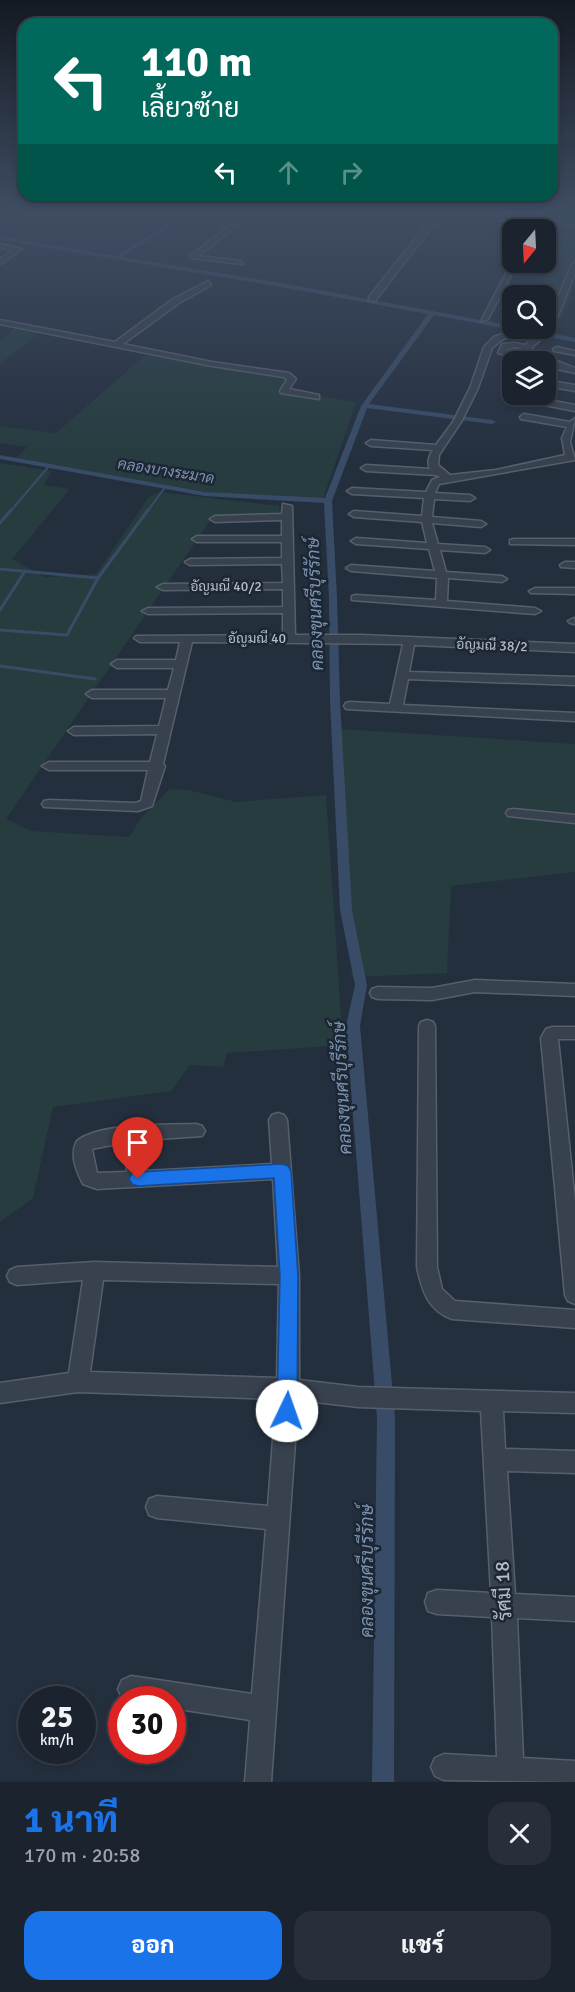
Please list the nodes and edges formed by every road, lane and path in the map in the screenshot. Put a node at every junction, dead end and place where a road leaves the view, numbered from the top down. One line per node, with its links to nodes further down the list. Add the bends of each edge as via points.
1 (186, 295): 12 (street)
2 (375, 295): 5 (street)
3 (497, 295): 7 (street)
4 (562, 295): 6 (street)
5 (372, 299)
6 (556, 310)
7 (484, 319)
8 (0, 322): 12 (street)
9 (502, 337): 25 (street, via 488,347 474,388)
10 (533, 339): 13 (street)
11 (535, 339): 13 (street)
12 (118, 344): 19 (street, via 286,375 292,379 284,391)
13 (528, 346): 13 (street, via 516,356 501,351 514,345); 16 (street, via 560,367)
14 (556, 349): 15 (street)
15 (575, 352)
16 (575, 371)
17 (556, 385): 18 (street)
18 (575, 388)
19 (316, 397)
20 (556, 404): 21 (street)
21 (575, 408)
22 (524, 417): 23 (street)
23 (573, 426): 26 (street, via 565,436 565,445)
24 (371, 443): 25 (street)
25 (439, 448): 28 (street, via 433,465)
26 (573, 458): 28 (street, via 505,471)
27 (366, 468): 28 (street)
28 (443, 475): 30 (street)
29 (352, 490): 30 (street)
30 (428, 495): 31 (street); 34 (street)
31 (470, 498)
32 (354, 514): 34 (street)
33 (215, 519): 37 (street, via 286,512)
34 (426, 520): 35 (street); 41 (street)
35 (481, 524)
36 (197, 539): 37 (street)
37 (287, 539): 43 (street)
38 (356, 541): 41 (street)
39 (514, 542): 40 (street)
40 (575, 542)
41 (433, 546): 42 (street); 46 (street)
42 (485, 550)
43 (286, 561): 44 (street); 48 (street)
44 (190, 562)
45 (351, 568): 46 (street)
46 (441, 574): 47 (street); 53 (street)
47 (502, 579)
48 (288, 586): 49 (street, อัญมณี 40/2); 54 (street)
49 (163, 587)
50 (535, 591): 51 (street)
51 (575, 591)
52 (356, 598): 53 (street)
53 (441, 604): 56 (street)
54 (289, 610): 55 (street); 59 (street)
55 (148, 611)
56 (535, 611)
57 (140, 638): 58 (street, อัญมณี 40)
58 (187, 638): 59 (street, อัญมณี 40); 63 (street)
59 (294, 638): 60 (street, อัญมณี 40)
60 (409, 642): 61 (street, อัญมณี 38/2); 64 (street)
61 (575, 648)
62 (117, 664): 63 (street)
63 (181, 664): 67 (street)
64 (402, 675): 65 (street); 69 (street)
65 (575, 681)
66 (92, 694): 67 (street)
67 (174, 694): 71 (street)
68 (350, 706): 69 (street)
69 (396, 708): 70 (street)
70 (575, 717)
71 (166, 730): 72 (street); 74 (street)
72 (74, 731)
73 (50, 766): 74 (street)
74 (158, 766): 75 (street, via 150,799 138,807)
75 (49, 804)
76 (513, 813): 77 (street)
77 (575, 819)
78 (575, 990): 79 (street, via 475,986 432,994)
79 (378, 993)
80 (427, 1026): 91 (street, via 431,1291 441,1305 452,1310)
81 (575, 1033): 90 (street, via 557,1032 549,1038)
82 (278, 1120): 85 (street)
83 (196, 1131): 84 (street)
84 (135, 1133): 86 (street); 86 (street, via 89,1141 83,1150 90,1179)
85 (282, 1171): 86 (street); 89 (street)
86 (138, 1179)
87 (94, 1270): 88 (street); 89 (street); 92 (street)
88 (17, 1276)
89 (289, 1276): 93 (street)
90 (575, 1295)
91 (575, 1319)
92 (78, 1382): 93 (street); 94 (street)
93 (288, 1389): 95 (street, via 358,1397); 100 (street)
94 (0, 1393)
95 (491, 1400): 96 (street); 97 (street, รัศมี 18)
96 (575, 1403)
97 (496, 1460): 98 (street); 102 (street, รัศมี 18)
98 (575, 1462)
99 (157, 1507): 100 (street)
100 (278, 1519): 105 (street)
101 (437, 1602): 102 (street)
102 (504, 1605): 103 (street); 108 (street, รัศมี 18)
103 (575, 1609)
104 (186, 1697): 105 (street)
105 (264, 1709): 109 (street)
106 (444, 1767): 108 (street)
107 (575, 1774): 108 (street)
108 (510, 1776)
109 (258, 1782)

